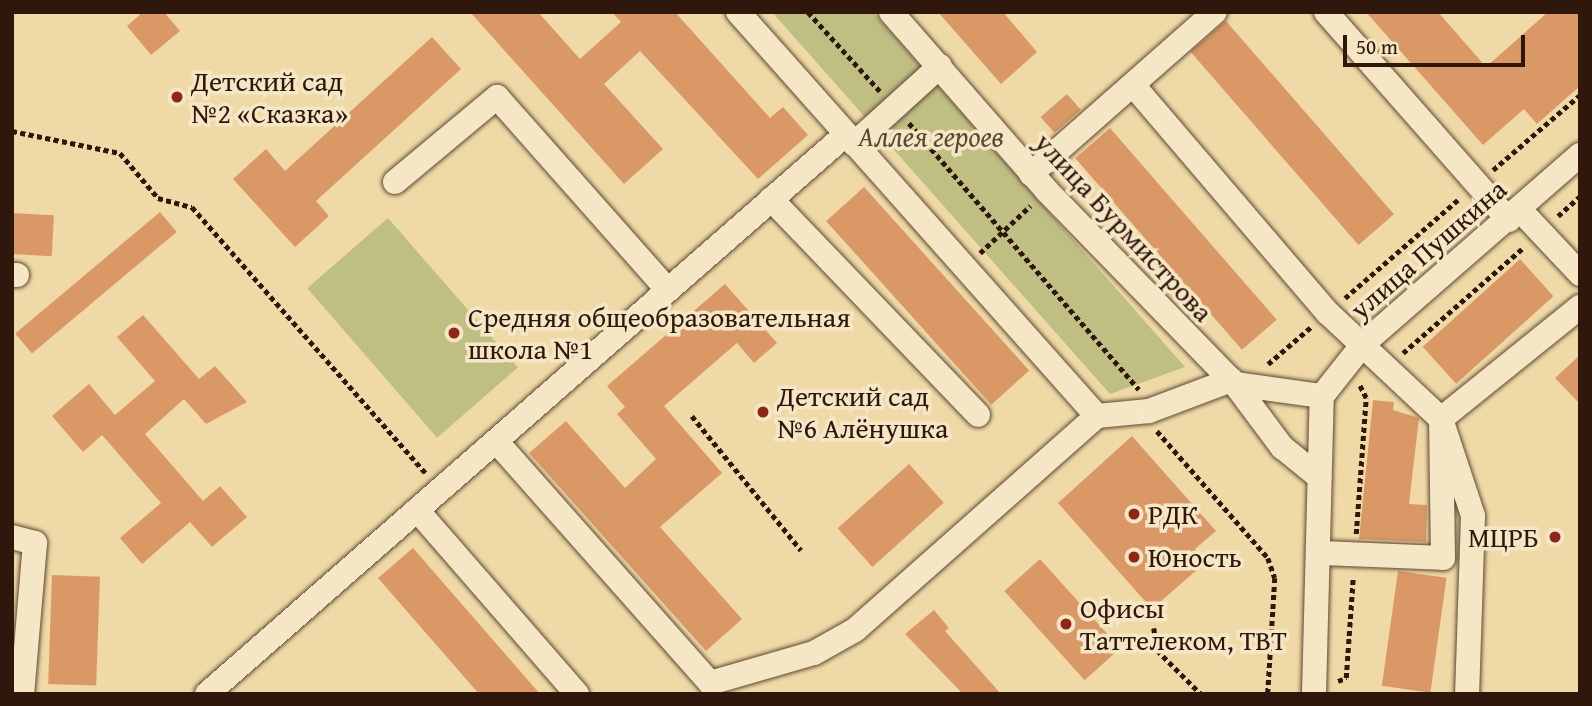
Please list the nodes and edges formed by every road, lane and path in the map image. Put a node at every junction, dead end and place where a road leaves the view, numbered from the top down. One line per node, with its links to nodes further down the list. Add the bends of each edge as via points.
1 (738, 12): 11 (street)
2 (808, 12): 9 (path)
3 (891, 12): 6 (street, улица Бурмистрова)
4 (1215, 12): 7 (street)
5 (1326, 12): 15 (street)
6 (940, 66): 9 (street); 13 (street, улица Бурмистрова)
7 (1133, 85): 13 (street); 26 (street)
8 (1580, 95): 15 (path)
9 (894, 106): 11 (street); 20 (path)
10 (12, 131): 42 (path, via 120,153 158,198 192,207)
11 (849, 140): 17 (street); 22 (street)
12 (1580, 155): 19 (street, улица Пушкина)
13 (1031, 174): 31 (street, улица Бурмистрова)
14 (395, 182): 24 (street, via 497,97)
15 (1476, 185): 19 (street); 26 (path)
16 (1580, 197): 21 (path)
17 (771, 200): 24 (street); 35 (street)
18 (1035, 201): 20 (path)
19 (1514, 215): 21 (street); 27 (street, улица Пушкина)
20 (1003, 233): 22 (path); 32 (path, via 1143,394)
21 (1540, 233): 23 (street); 29 (path)
22 (964, 268): 37 (street)
23 (1580, 274)
24 (668, 290): 40 (street)
25 (1580, 307): 38 (street)
26 (1320, 320): 27 (street); 28 (path); 30 (path)
27 (1363, 344): 28 (street, улица Пушкина); 29 (street)
28 (1343, 365): 33 (path); 34 (street, улица Пушкина)
29 (1389, 366): 33 (path); 38 (street)
30 (1264, 368)
31 (1233, 382): 34 (street); 37 (street, via 1149,411); 41 (street, улица Бурмистрова, via 1282,447)
32 (1153, 388)
33 (1363, 389): 47 (path)
34 (1322, 396): 41 (street)
35 (978, 415)
36 (692, 416): 45 (path)
37 (1097, 416): 49 (street, via 855,630 814,653)
38 (1441, 419): 47 (street, via 1443,558); 57 (street, via 1472,516)
39 (1156, 430): 54 (path, via 1268,558 1275,578)
40 (496, 441): 42 (street); 49 (street)
41 (1319, 477): 46 (street)
42 (441, 489): 43 (street)
43 (417, 510): 51 (street); 52 (street)
44 (12, 537): 50 (street, via 35,543)
45 (802, 551)
46 (1321, 553): 47 (street); 55 (street)
47 (1354, 554): 56 (path, via 1346,678 1338,680)
48 (1154, 628): 53 (path, via 1157,649)
49 (704, 688)
50 (22, 694)
51 (207, 694)
52 (577, 694)
53 (1201, 694)
54 (1268, 694)
55 (1314, 694)
56 (1338, 694)
57 (1467, 694)

